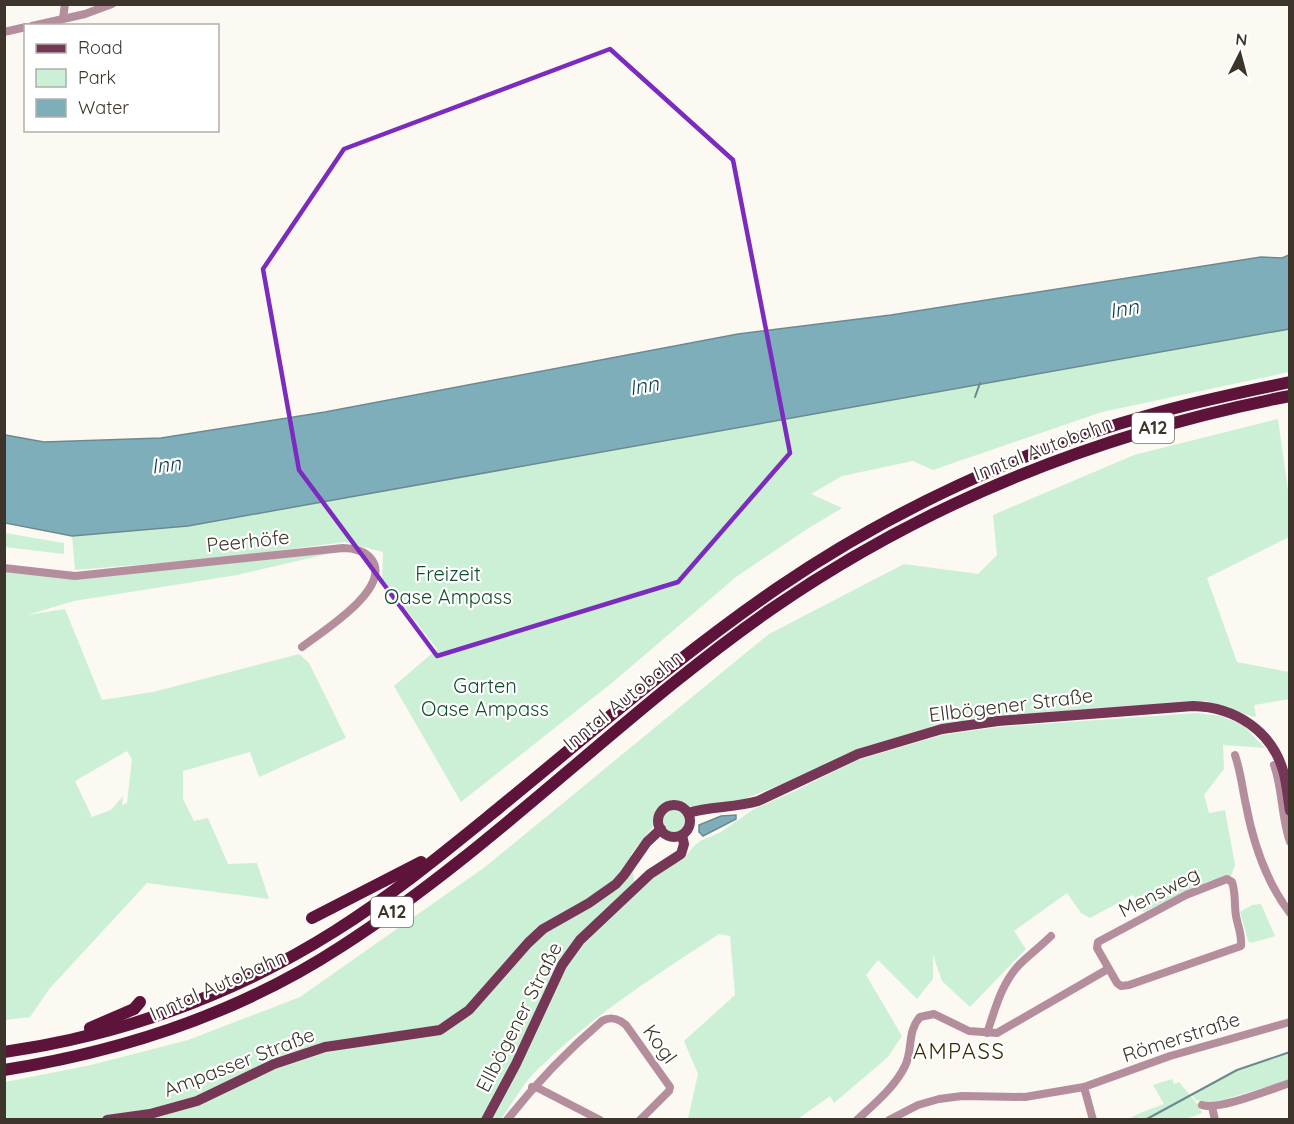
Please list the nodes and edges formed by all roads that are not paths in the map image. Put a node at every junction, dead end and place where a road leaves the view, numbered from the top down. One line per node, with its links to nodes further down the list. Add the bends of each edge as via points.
1 (65, 4): 3 (street)
2 (112, 4): 3 (street)
3 (63, 18): 4 (street)
4 (40, 24)
5 (24, 27): 6 (street)
6 (4, 32)
7 (1290, 382): 18 (highway, Inntal Autobahn / A12, via 1109,427 1013,462 891,520 811,566 720,630)
8 (1290, 396): 28 (highway, Inntal Autobahn / A12, via 1195,416 1111,440 1017,475 918,521 790,597 691,669 459,861 340,948 260,993 194,1021 95,1053)
9 (4, 568): 10 (street, Peerhöfe, via 75,576 343,548 368,556 375,569 370,589)
10 (302, 647)
11 (1235, 755): 19 (street, via 1259,853)
12 (1274, 765): 17 (street)
13 (1290, 811): 14 (main road, Ellbögener Straße, via 1281,766 1260,732 1228,712 1193,706 942,729 858,754 758,801)
14 (688, 813): 15 (main road, via 678,806 667,807 658,820); 16 (main road, via 690,825)
15 (661, 830): 16 (main road, via 671,837); 32 (main road, Ampasser Straße, via 647,842 616,884 543,929 469,1010 440,1030 325,1047 274,1064 197,1101 150,1114)
16 (682, 836): 33 (main road, Ellbögener Straße, via 681,854 650,874 580,940 562,965)
17 (1290, 843)
18 (451, 847): 20 (highway, via 436,851 417,865); 26 (highway, Inntal Autobahn / A12, via 337,930 260,972 189,1005)
19 (1290, 913)
20 (312, 918)
21 (1051, 936): 25 (street, via 1008,980)
22 (1108, 969): 22 (street, Mensweg, via 1097,948 1098,942 1186,895 1218,881 1232,882 1241,945 1129,985 1117,983); 25 (street, via 1001,1031)
23 (140, 1002): 26 (highway, via 134,1009)
24 (1290, 1022): 31 (street, Römerstraße, via 1170,1056)
25 (987, 1034): 37 (street, via 966,1031 934,1014 920,1017 912,1029 902,1072)
26 (71, 1040): 27 (highway, Inntal Autobahn / A12)
27 (4, 1052)
28 (4, 1070)
29 (1290, 1083): 40 (street, via 1207,1106)
30 (532, 1087): 34 (street, Kogl); 35 (street); 36 (street, Kogl, via 602,1021 614,1018 626,1025 670,1087)
31 (1084, 1087): 38 (street, Römerstraße, via 1018,1098 939,1098); 39 (street)
32 (107, 1119)
33 (486, 1119)
34 (507, 1119)
35 (600, 1119)
36 (640, 1119)
37 (857, 1119)
38 (889, 1119)
39 (1093, 1119)
40 (1215, 1119)

